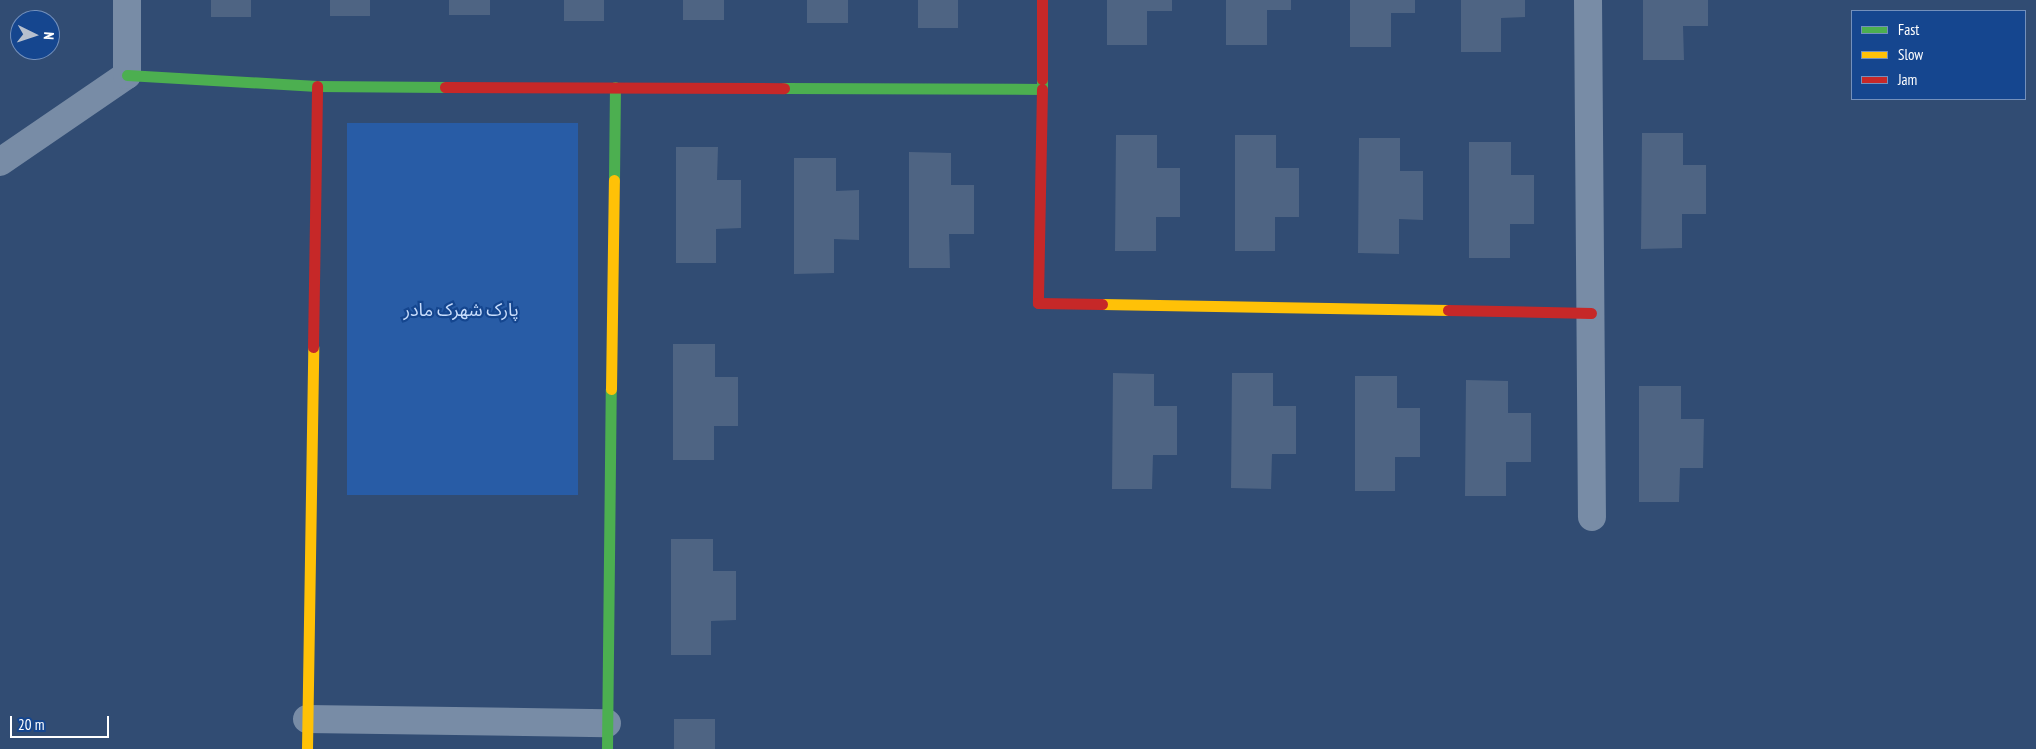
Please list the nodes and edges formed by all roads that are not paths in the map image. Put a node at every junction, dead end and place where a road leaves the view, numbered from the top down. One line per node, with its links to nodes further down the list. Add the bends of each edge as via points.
1 (128, 0): 4 (street)
2 (1042, 0): 7 (street)
3 (1588, 0): 9 (street)
4 (127, 75): 5 (street); 8 (street)
5 (317, 86): 6 (street); 11 (street)
6 (615, 87): 7 (street); 12 (street)
7 (1042, 89): 9 (street, via 1038,303)
8 (0, 162)
9 (1591, 313): 10 (street)
10 (1592, 517)
11 (307, 719): 12 (street); 13 (street)
12 (607, 736)
13 (307, 749)

